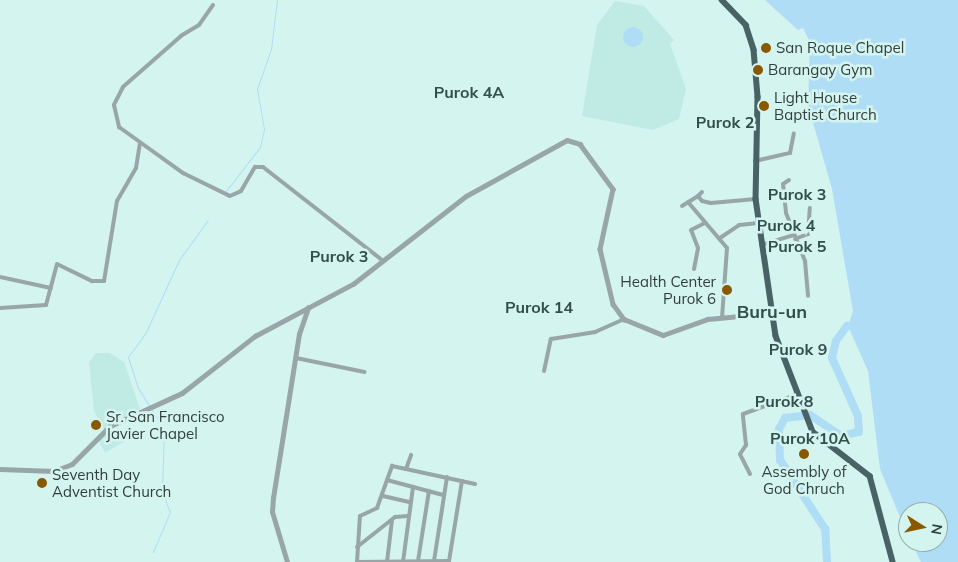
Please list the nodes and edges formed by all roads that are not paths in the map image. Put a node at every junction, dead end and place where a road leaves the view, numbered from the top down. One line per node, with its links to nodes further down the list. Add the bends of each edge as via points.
1 (722, 0): 5 (highway, via 746,25 753,42 758,97)
2 (213, 5): 4 (street, via 199,26 181,36 115,100 114,117 119,127)
3 (794, 133): 5 (street, via 790,153)
4 (140, 144): 16 (street, via 182,173 233,196 261,166); 19 (street, via 136,168 117,201 104,281 92,281 57,264)
5 (755, 161): 7 (highway)
6 (789, 180): 13 (street, via 784,189)
7 (756, 199): 8 (street, via 715,204 703,202 700,194); 12 (highway)
8 (688, 202): 9 (street); 11 (street)
9 (682, 206)
10 (810, 208): 13 (street, via 808,234)
11 (704, 223): 14 (street); 17 (street, via 691,230 698,248)
12 (759, 223): 14 (street, via 739,225); 15 (highway)
13 (794, 237): 15 (street); 20 (street, via 804,261)
14 (720, 238): 24 (street, via 729,254)
15 (761, 245): 23 (highway)
16 (382, 260): 22 (street, via 343,291); 25 (street, via 466,196 553,144 572,140 580,144 613,189 600,249 613,304)
17 (694, 269)
18 (0, 277): 19 (street)
19 (51, 288): 21 (street, via 48,303 42,307)
20 (808, 296)
21 (0, 308)
22 (308, 308): 26 (street); 32 (street, via 255,336 193,385 110,426 64,469)
23 (771, 313): 24 (street); 29 (highway)
24 (722, 317): 25 (street, via 658,335)
25 (624, 319): 27 (street, via 594,332 550,339)
26 (296, 358): 28 (street); 48 (street, via 272,512)
27 (544, 371)
28 (365, 372)
29 (798, 394): 33 (street, via 743,414 746,445 740,452); 52 (highway, via 818,438 857,462 870,476)
30 (411, 456): 31 (street)
31 (406, 468): 34 (street); 35 (street, via 392,466)
32 (0, 469)
33 (750, 474)
34 (447, 477): 36 (street); 40 (street)
35 (387, 480): 38 (street); 41 (street)
36 (462, 481): 37 (street); 47 (street, via 452,556)
37 (475, 484)
38 (413, 487): 39 (street); 42 (street)
39 (429, 492): 40 (street); 46 (street)
40 (443, 495): 47 (street)
41 (383, 496): 42 (street); 45 (street, via 377,508 360,516)
42 (410, 502): 43 (street)
43 (408, 516): 44 (street); 51 (street)
44 (392, 519): 45 (street); 50 (street)
45 (357, 547): 49 (street)
46 (418, 561): 47 (street); 51 (street)
47 (434, 561)
48 (287, 562)
49 (356, 562): 50 (street)
50 (387, 562): 51 (street)
51 (403, 562)
52 (893, 562)

